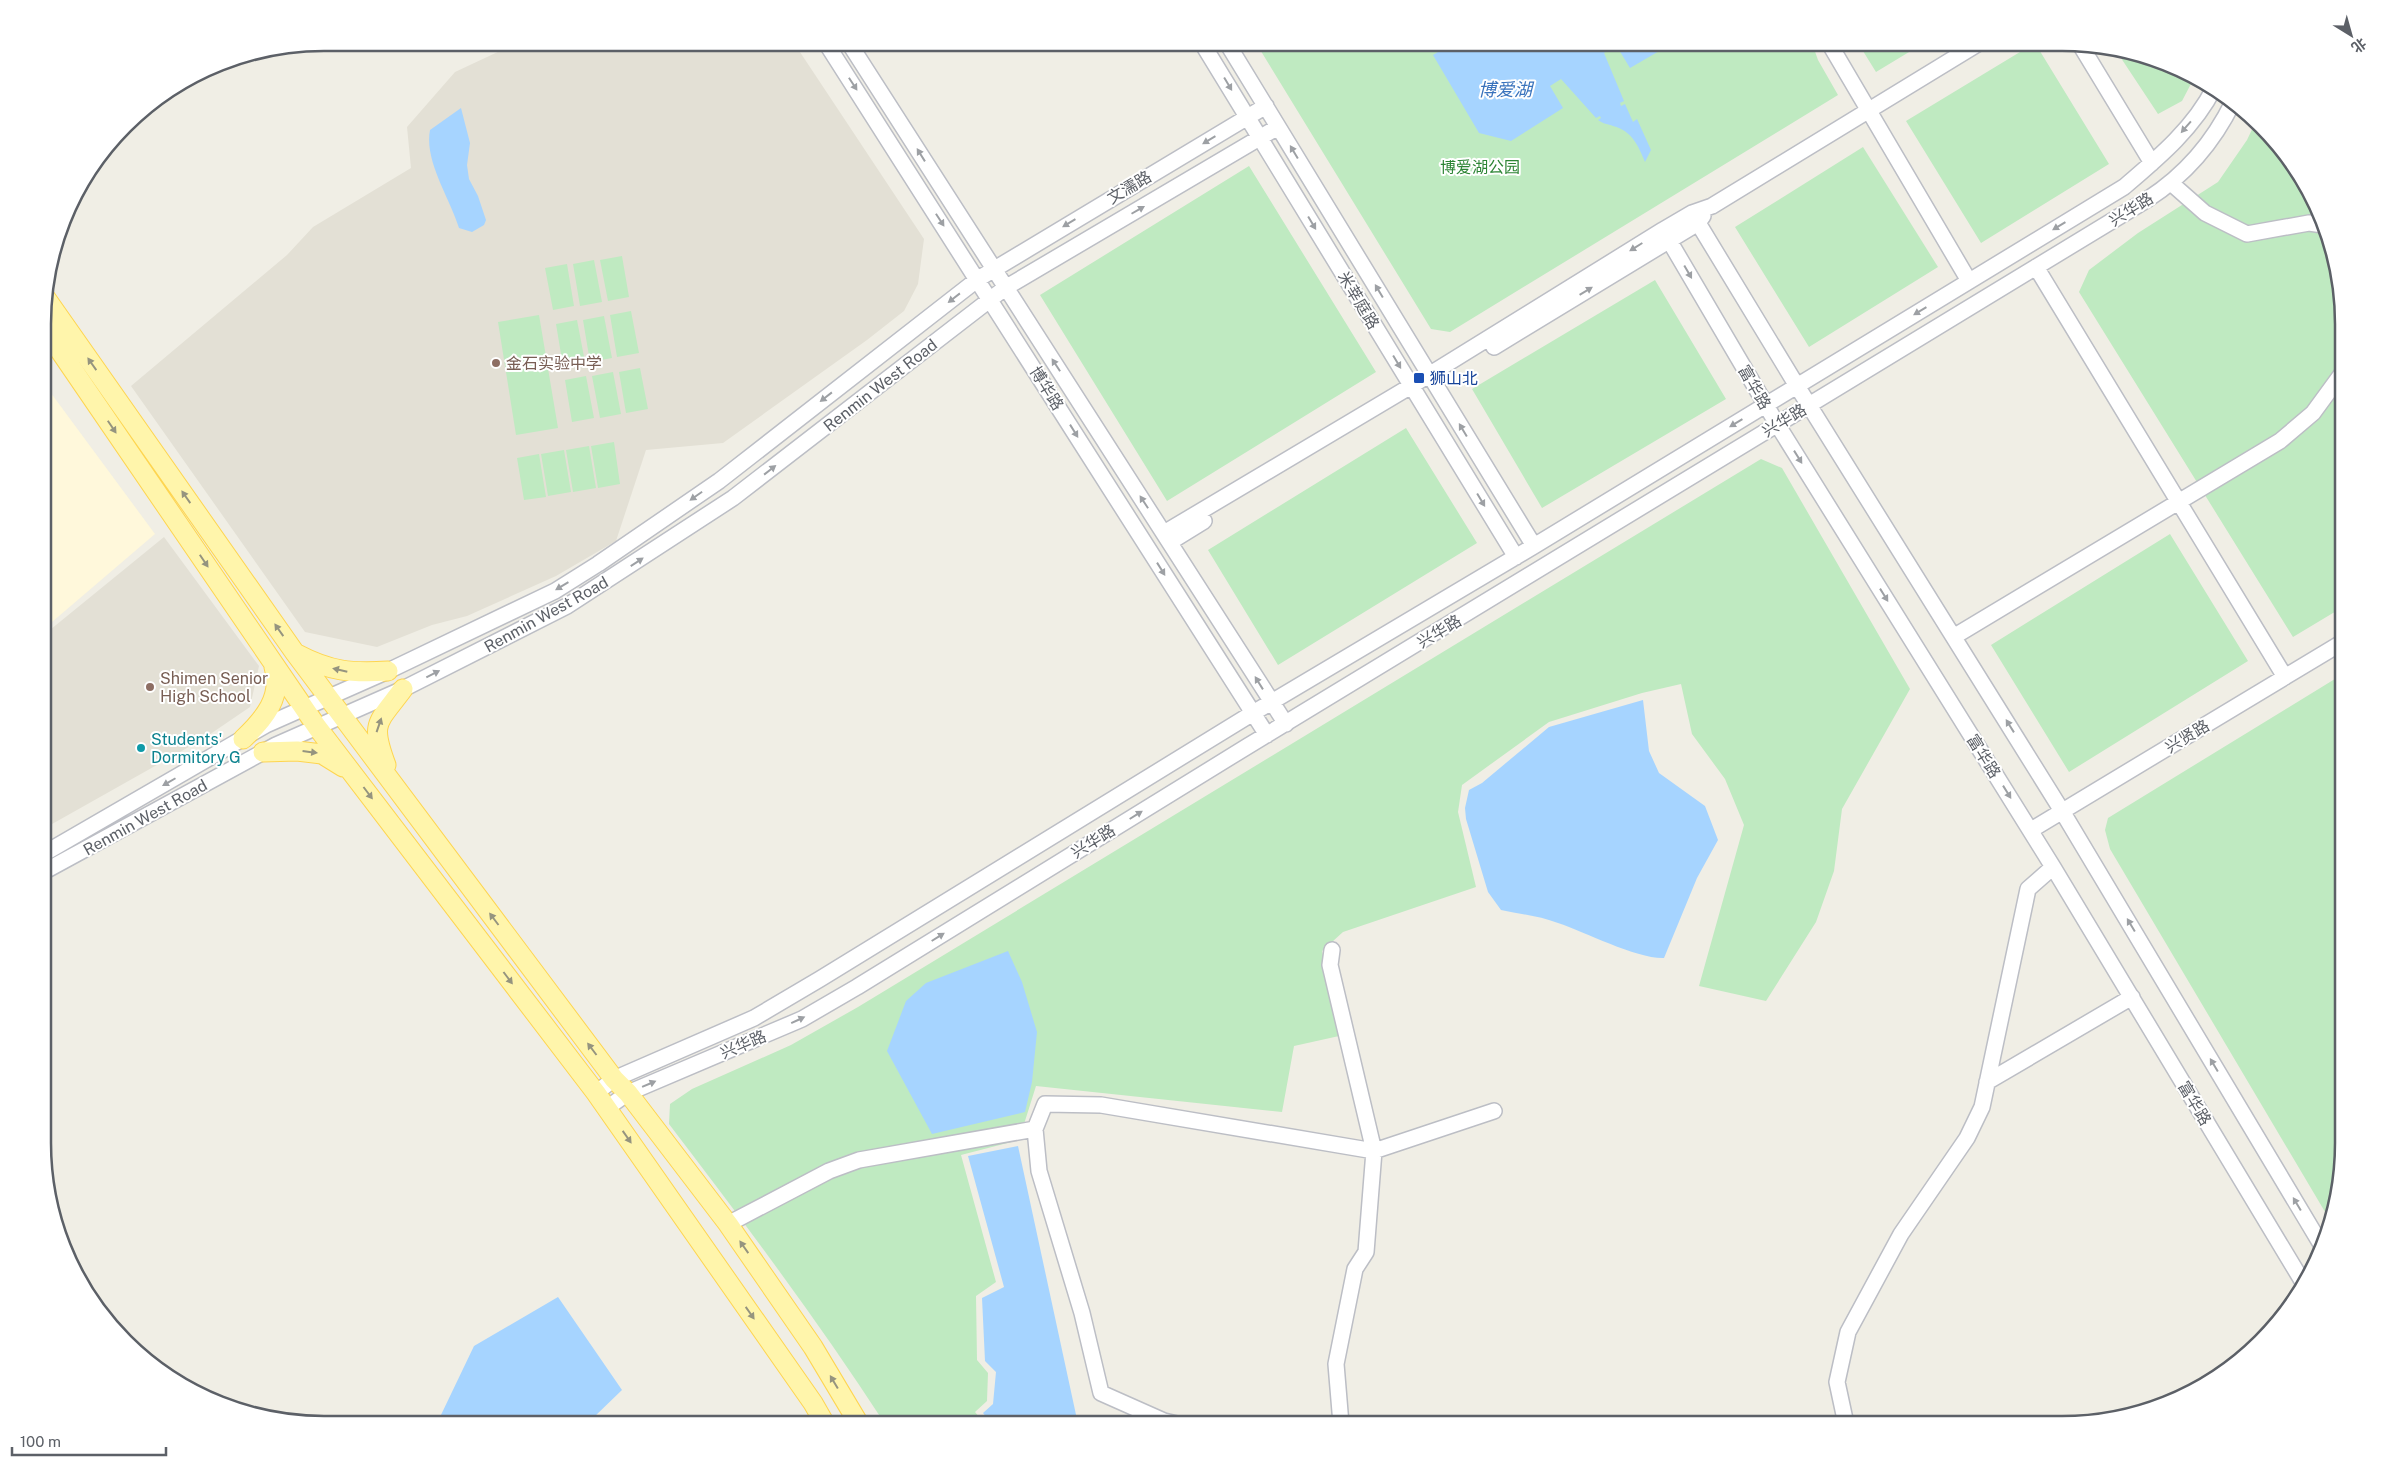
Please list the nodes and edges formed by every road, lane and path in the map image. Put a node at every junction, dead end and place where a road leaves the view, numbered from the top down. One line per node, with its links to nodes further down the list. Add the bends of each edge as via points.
1 (832, 51): 22 (street, 博华路, one-way to 22)
2 (856, 51): 21 (street, 博华路, one-way to 2)
3 (1208, 51): 12 (street, 米莘庭路, one-way to 12)
4 (1232, 51): 9 (street, 米莘庭路)
5 (1834, 51): 10 (street)
6 (1964, 51): 10 (street)
7 (2085, 53): 15 (street)
8 (2210, 95): 15 (street, 兴华路, one-way to 15, via 2205,106)
9 (1266, 106): 12 (street, 文濡路); 13 (street, 米莘庭路)
10 (1868, 109): 17 (street); 23 (street)
11 (2229, 109): 16 (street, 兴华路, via 2208,145)
12 (1248, 117): 14 (street, 米莘庭路); 21 (street, 文濡路, one-way to 21)
13 (1278, 127): 14 (street, 文濡路); 28 (street, 米莘庭路, one-way to 13)
14 (1260, 138): 24 (street, 文濡路, one-way to 14); 31 (street, 米莘庭路, one-way to 31)
15 (2152, 162): 23 (street, 兴华路, one-way to 23, via 2124,187)
16 (2171, 183): 18 (street, via 2205,213 2247,234); 20 (street, 兴华路)
17 (1695, 218): 19 (street); 30 (street)
18 (2315, 224)
19 (1666, 235): 28 (street); 33 (street, 富华路, one-way to 33)
20 (2036, 267): 32 (street, 兴华路); 35 (street)
21 (993, 268): 22 (street, 文濡路); 24 (street, 博华路)
22 (978, 279): 25 (street, 博华路); 43 (street, 文濡路, one-way to 43, via 719,481 598,564 555,590)
23 (1969, 281): 30 (street, 兴华路, one-way to 30)
24 (1006, 288): 25 (street, Renmin West Road); 36 (street, 博华路, one-way to 24)
25 (990, 299): 45 (street, Renmin West Road, one-way to 25, via 567,606 733,498); 49 (street, 博华路, one-way to 49)
26 (52, 307): 41 (main road, one-way to 26)
27 (51, 338): 42 (main road, one-way to 42)
28 (1432, 378): 31 (street); 37 (street, 米莘庭路, one-way to 28)
29 (2335, 383): 35 (street, via 2313,413 2280,441)
30 (1797, 386): 32 (street); 33 (street, 兴华路)
31 (1414, 390): 36 (street); 38 (street, 米莘庭路, one-way to 38)
32 (1810, 404): 34 (street, 兴华路); 39 (street)
33 (1766, 405): 34 (street, 富华路); 37 (street, 兴华路, one-way to 37)
34 (1777, 424): 51 (street, 兴华路); 59 (street, 富华路, one-way to 59)
35 (2178, 503): 39 (street); 44 (street)
36 (1167, 538): 47 (street, 博华路, one-way to 36)
37 (1534, 546): 38 (street, 兴华路)
38 (1516, 557): 47 (street, 兴华路)
39 (1955, 636): 58 (street, one-way to 39)
40 (2335, 647): 44 (street, 兴贤路)
41 (295, 653): 43 (main road, one-way to 41, via 352,673 318,665); 46 (main road)
42 (272, 661): 48 (main road); 54 (main road, via 277,679 274,700 257,726)
43 (388, 671): 46 (street, 文濡路)
44 (2285, 677): 58 (street, 兴贤路)
45 (403, 689): 50 (street, Renmin West Road); 57 (main road, one-way to 45, via 376,740 376,730 379,720)
46 (328, 698): 48 (street, 文濡路); 50 (main road)
47 (1271, 702): 49 (street, 兴华路); 51 (street, 博华路)
48 (304, 708): 52 (main road); 54 (street, 文濡路)
49 (1253, 713): 53 (street, 博华路); 65 (street, 兴华路, via 754,1018)
50 (341, 716): 52 (street, Renmin West Road); 57 (main road)
51 (1286, 724): 53 (street, 兴华路)
52 (317, 726): 55 (street, Renmin West Road); 56 (main road)
53 (1267, 734): 68 (street, 兴华路, one-way to 53, via 802,1019)
54 (243, 739): 60 (street, 文濡路, one-way to 60)
55 (263, 752): 56 (main road, one-way to 56, via 322,754); 62 (street, Renmin West Road)
56 (352, 772): 67 (main road, one-way to 67)
57 (395, 787): 65 (main road, one-way to 57)
58 (2062, 811): 59 (street, 兴贤路); 74 (street, one-way to 58)
59 (2031, 830): 61 (street, 富华路)
60 (51, 850)
61 (2053, 867): 64 (street, 富华路); 66 (street, via 2028,889)
62 (51, 868)
63 (1332, 950): 72 (street, via 1330,965)
64 (2132, 997): 66 (street); 75 (street, 富华路)
65 (614, 1079): 67 (street, 兴华路); 68 (main road)
66 (1987, 1082): 80 (street, via 1982,1107 1967,1138 1901,1234 1848,1332 1837,1382)
67 (596, 1093): 69 (main road)
68 (628, 1093): 69 (street, 兴华路); 73 (main road)
69 (607, 1108): 76 (main road, one-way to 76)
70 (1494, 1111): 72 (street)
71 (1035, 1129): 72 (street, via 1045,1104 1101,1105); 73 (street, via 859,1160 829,1171); 78 (street, via 1039,1171 1082,1313 1101,1393)
72 (1374, 1151): 79 (street, via 1366,1252 1355,1269 1336,1364)
73 (728, 1224): 77 (main road, one-way to 73, via 813,1347)
74 (2317, 1238)
75 (2300, 1276)
76 (820, 1416)
77 (854, 1416)
78 (1152, 1416)
79 (1340, 1416)
80 (1844, 1416)

